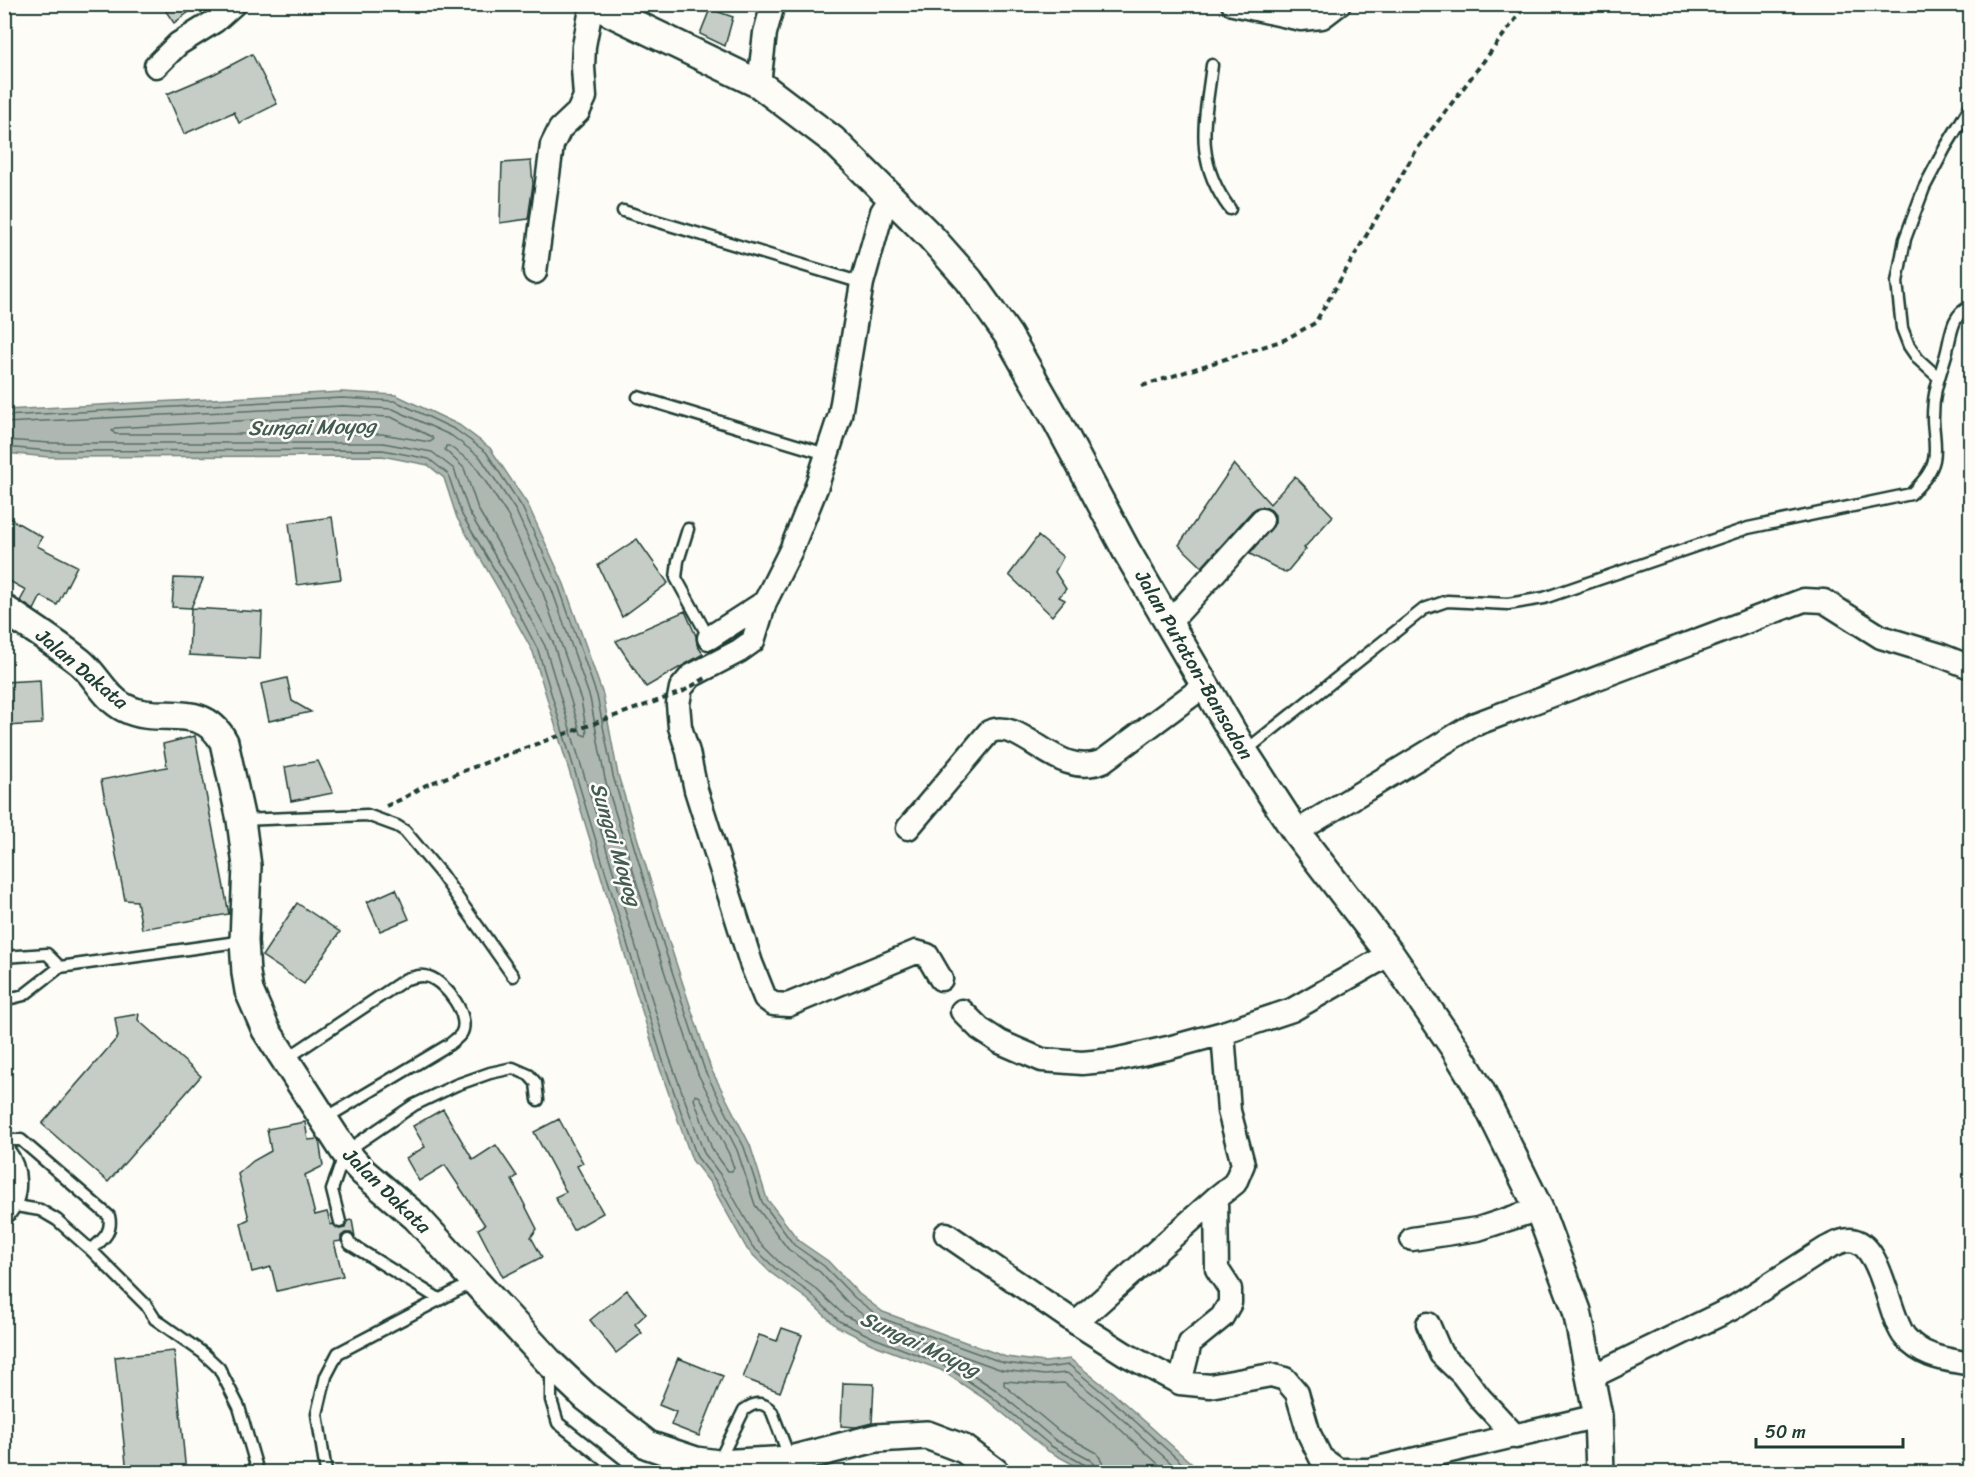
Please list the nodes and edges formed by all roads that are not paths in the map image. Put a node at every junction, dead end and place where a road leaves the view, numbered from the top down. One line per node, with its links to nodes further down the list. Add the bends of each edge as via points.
1 (234, 4): 7 (street, via 178,44)
2 (593, 4): 8 (street, Jalan Putaton-Bansadon); 13 (street, via 584,46 585,98 552,145)
3 (774, 4): 8 (street, via 765,33)
4 (1233, 4): 5 (street, via 1301,19 1322,17)
5 (1340, 4)
6 (1212, 65): 11 (lane, via 1204,152 1211,178)
7 (156, 66)
8 (759, 84): 10 (street, Jalan Putaton-Bansadon, via 833,140)
9 (1971, 107): 16 (lane, via 1924,188 1905,239 1897,282 1902,328 1909,346)
10 (891, 198): 14 (street, via 882,212); 23 (street, Jalan Putaton-Bansadon, via 969,280 1008,335)
11 (1230, 209)
12 (622, 212): 14 (lane)
13 (536, 272)
14 (862, 283): 18 (street, via 840,415)
15 (1971, 307): 16 (lane, via 1963,309 1954,323)
16 (1938, 377): 27 (lane, via 1933,416 1935,459 1911,494 1748,528 1544,598 1508,604 1447,601 1424,609)
17 (638, 397): 18 (lane)
18 (826, 454): 21 (street, via 791,550)
19 (1262, 520): 23 (street)
20 (688, 529): 24 (lane, via 676,578)
21 (765, 602): 24 (street); 36 (street, via 753,641 691,676 681,688 678,704 696,790 765,998 773,1004 788,1005 916,952 927,955)
22 (4, 609): 28 (street, Jalan Dakata, via 81,663 124,708 188,716 214,727 224,742)
23 (1168, 624): 26 (street, Jalan Putaton-Bansadon)
24 (709, 639)
25 (1971, 667): 30 (street, via 1881,637 1824,601 1804,600 1473,725)
26 (1204, 686): 27 (street, Jalan Putaton-Bansadon); 29 (street, via 1094,765 1059,759 1006,729 989,732)
27 (1244, 752): 30 (street, Jalan Putaton-Bansadon)
28 (241, 820): 31 (street, Jalan Dakata, via 247,866); 35 (lane, via 367,815 397,826 441,873)
29 (908, 828)
30 (1296, 832): 32 (street, Jalan Putaton-Bansadon)
31 (244, 941): 34 (lane); 40 (street, Jalan Dakata, via 249,991)
32 (1390, 954): 39 (street, via 1292,1010); 48 (street, Jalan Putaton-Bansadon, via 1480,1090)
33 (4, 957): 34 (lane, via 48,954)
34 (60, 967): 37 (lane, via 24,995)
35 (513, 976)
36 (941, 979)
37 (4, 1000)
38 (962, 1011): 39 (street, via 1000,1042 1042,1060 1114,1060)
39 (1223, 1033): 46 (street, via 1229,1111 1243,1164 1235,1184)
40 (285, 1060): 42 (street, Jalan Dakata); 42 (lane, via 418,975 439,982 449,993 463,1017 460,1035)
41 (538, 1100): 44 (lane, via 536,1083 529,1075 513,1068 490,1072 414,1105)
42 (324, 1119): 44 (street, Jalan Dakata)
43 (4, 1145): 53 (lane, via 21,1140 109,1216 109,1232)
44 (345, 1152): 49 (lane, via 332,1190); 54 (street, Jalan Dakata, via 416,1217)
45 (4, 1153): 47 (street, via 14,1175)
46 (1216, 1198): 56 (street); 61 (street, via 1217,1269 1230,1289 1230,1303 1222,1317 1190,1343)
47 (7, 1208): 53 (lane, via 40,1210)
48 (1539, 1209): 51 (street, via 1478,1229); 60 (street, Jalan Putaton-Bansadon, via 1577,1311)
49 (340, 1222)
50 (946, 1234): 56 (street)
51 (1412, 1239)
52 (348, 1240): 55 (lane)
53 (91, 1250): 66 (lane, via 155,1319 219,1368 239,1407)
54 (475, 1281): 55 (lane); 58 (street, Jalan Dakata)
55 (439, 1299): 67 (lane, via 338,1353 326,1376 317,1413)
56 (1076, 1323): 61 (street)
57 (1428, 1324): 63 (street, via 1441,1354)
58 (551, 1364): 64 (street, Jalan Dakata, via 648,1445 675,1456); 68 (lane, via 551,1400 558,1423)
59 (1971, 1364): 60 (street, via 1924,1354 1904,1336 1876,1262 1863,1245 1852,1240 1824,1249 1733,1308)
60 (1591, 1377): 62 (street, Jalan Putaton-Bansadon)
61 (1180, 1383): 63 (street, via 1210,1386 1271,1375 1285,1379 1296,1393 1321,1458 1338,1470 1370,1470)
62 (1598, 1416): 63 (street); 70 (street, Jalan Putaton-Bansadon)
63 (1516, 1437)
64 (717, 1464): 65 (street, Jalan Dakata); 65 (lane, via 744,1410 759,1403 772,1412)
65 (790, 1466): 69 (street, Jalan Dakata, via 876,1438 927,1435 964,1449)
66 (258, 1473)
67 (326, 1473)
68 (620, 1473)
69 (995, 1473)
70 (1600, 1473)

